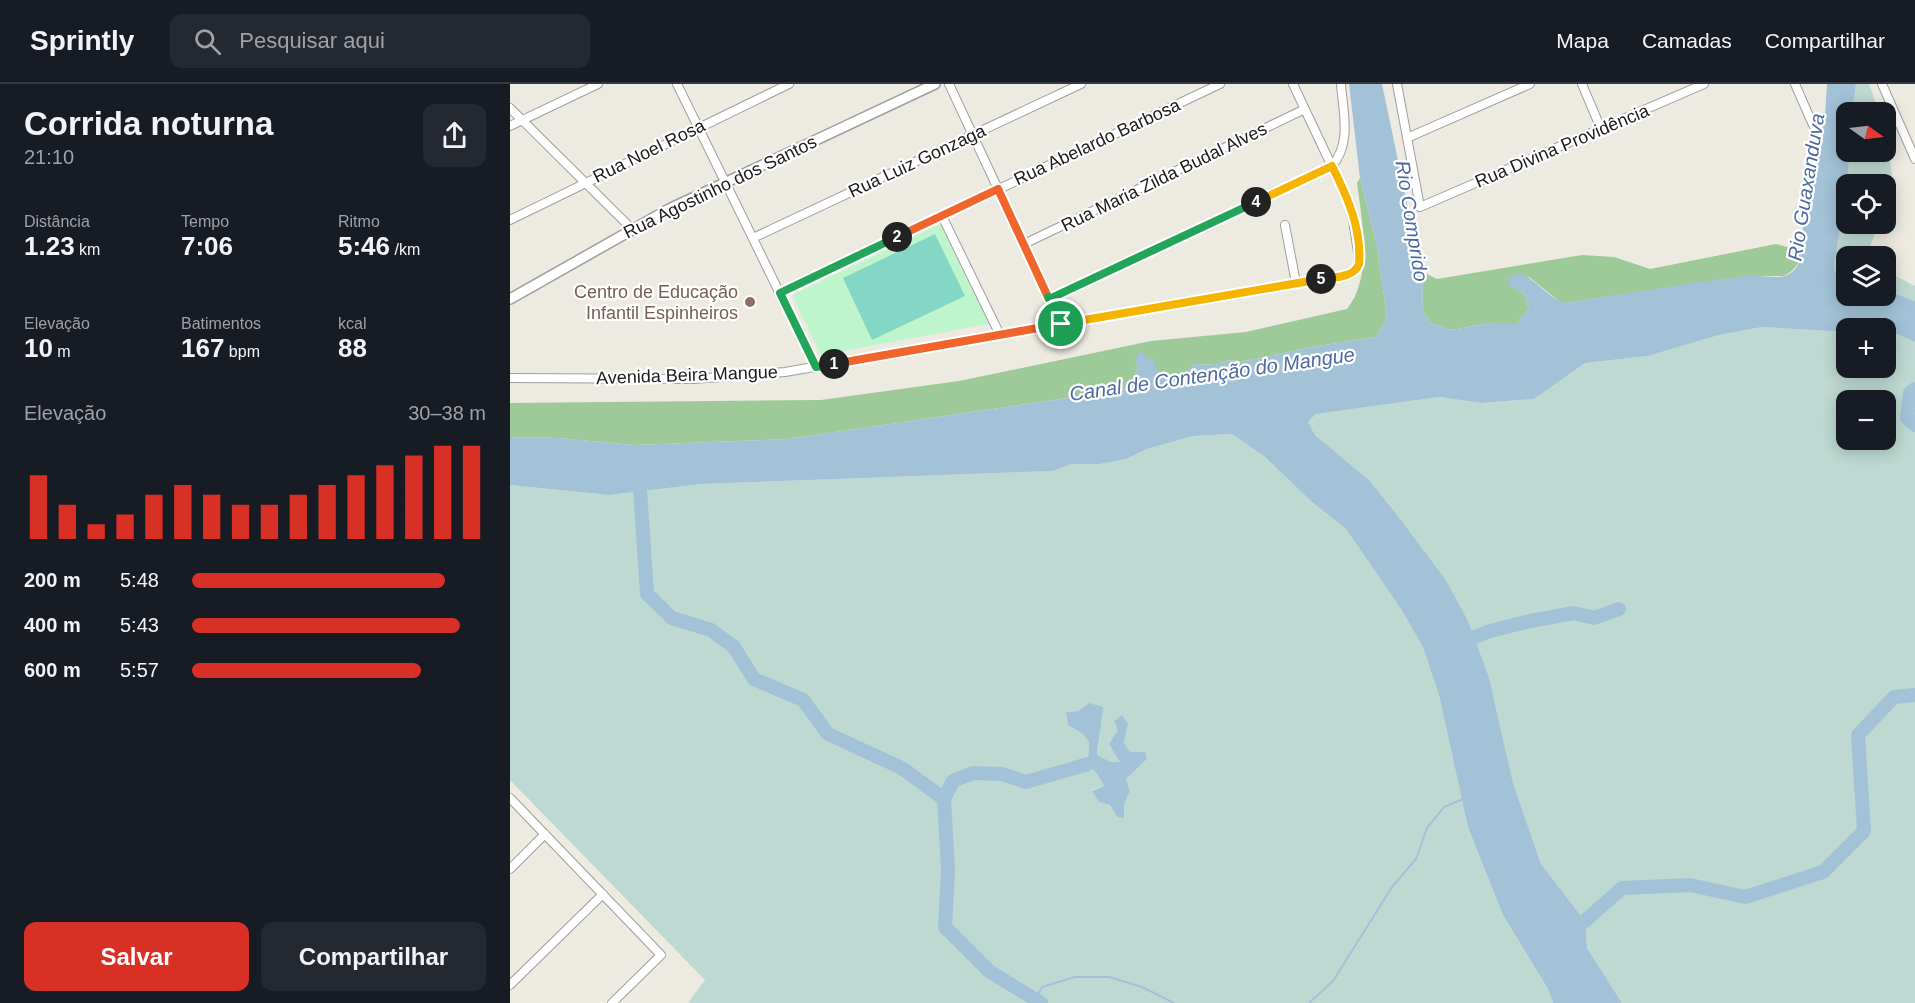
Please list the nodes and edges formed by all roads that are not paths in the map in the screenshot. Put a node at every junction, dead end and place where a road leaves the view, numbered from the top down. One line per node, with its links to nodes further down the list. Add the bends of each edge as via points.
1 (598, 84): 18 (street)
2 (678, 84): 21 (street)
3 (789, 84): 21 (street, Rua Noel Rosa)
4 (935, 84): 29 (street, Rua Agostinho dos Santos)
5 (949, 84): 23 (street)
6 (1081, 84): 23 (street, Rua Luiz Gonzaga)
7 (1220, 84): 30 (street, Rua Abelardo Barbosa)
8 (1293, 84): 17 (street)
9 (1341, 84): 27 (street, via 1344,142)
10 (1397, 84): 24 (street)
11 (1530, 84): 24 (street)
12 (1582, 84): 22 (street)
13 (1704, 84): 22 (street, Rua Divina Providência)
14 (1796, 84): 19 (street)
15 (1882, 84): 25 (street)
16 (510, 108): 18 (street)
17 (1305, 110): 27 (street); 36 (street, Rua Maria Zilda Budal Alves)
18 (522, 120): 20 (street); 28 (street)
19 (1813, 125)
20 (510, 126)
21 (698, 127): 28 (street, Rua Noel Rosa); 29 (street)
22 (1601, 129): 24 (street, Rua Divina Providência, via 1420,207)
23 (973, 135): 30 (street); 35 (street, Rua Luiz Gonzaga)
24 (1407, 138)
25 (1913, 148): 26 (street)
26 (1915, 159)
27 (1332, 166): 37 (street, Avenida Beira Mangue, via 1353,215 1358,268 1351,274); 40 (street)
28 (585, 183): 32 (street, Rua Noel Rosa); 34 (street)
29 (726, 183): 34 (street, Rua Agostinho dos Santos); 35 (street)
30 (998, 189): 31 (street, Rua Abelardo Barbosa); 36 (street)
31 (942, 216): 38 (street, Rua Abelardo Barbosa); 42 (street)
32 (510, 220)
33 (1285, 225): 37 (street)
34 (632, 229): 39 (street, Rua Agostinho dos Santos)
35 (753, 238): 38 (street)
36 (1024, 244): 40 (street)
37 (1296, 283): 41 (street, Avenida Beira Mangue)
38 (780, 293): 43 (street)
39 (510, 299)
40 (1049, 299): 41 (street)
41 (1061, 324): 42 (street, Avenida Beira Mangue)
42 (1000, 335): 43 (street, Avenida Beira Mangue)
43 (816, 367): 44 (street, Avenida Beira Mangue, via 694,379)
44 (510, 378)
45 (510, 798): 46 (street)
46 (545, 834): 47 (street); 48 (street)
47 (510, 868)
48 (603, 894): 49 (street); 50 (street, via 662,955)
49 (510, 985)
50 (612, 1003)

